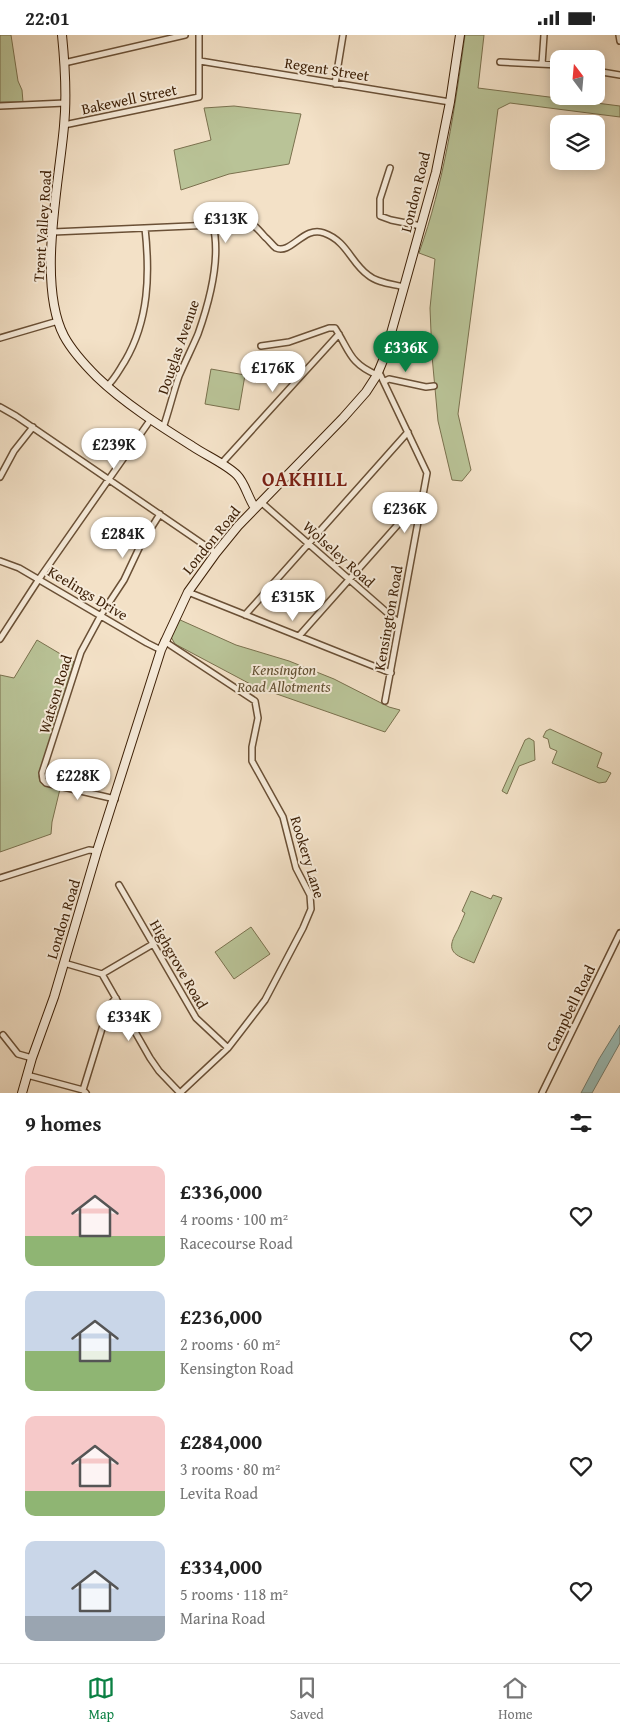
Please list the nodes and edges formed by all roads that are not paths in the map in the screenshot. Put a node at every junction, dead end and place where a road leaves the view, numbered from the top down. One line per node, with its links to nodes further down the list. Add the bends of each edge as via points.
1 (62, 35): 11 (main road, Trent Valley Road)
2 (185, 35): 11 (street)
3 (199, 35): 9 (street)
4 (343, 35): 16 (street)
5 (460, 35): 17 (main road, London Road)
6 (544, 35): 12 (street)
7 (619, 35): 8 (street)
8 (620, 41)
9 (200, 61): 16 (street, Regent Street); 20 (street, Bakewell Street, via 199,97)
10 (500, 62): 12 (street)
11 (64, 63): 18 (main road, Trent Valley Road)
12 (542, 64): 13 (street)
13 (550, 64)
14 (605, 72): 15 (street)
15 (620, 75)
16 (335, 84): 17 (street, Regent Street)
17 (450, 102): 23 (main road, London Road)
18 (65, 103): 19 (street); 20 (main road, Trent Valley Road)
19 (0, 106)
20 (64, 125): 25 (main road, Trent Valley Road)
21 (390, 168): 23 (street, via 380,199 380,216)
22 (213, 225): 24 (street); 26 (street, via 236,216 245,218 280,249 310,232 326,233 339,242 370,277); 38 (street, Douglas Avenue, via 216,255 205,310)
23 (421, 226): 26 (main road, London Road)
24 (145, 228): 25 (street); 33 (street, via 147,281 140,328 133,347)
25 (53, 232): 27 (main road, Trent Valley Road, via 52,295)
26 (404, 287): 31 (main road, London Road)
27 (58, 321): 29 (street); 33 (main road, Trent Valley Road, via 80,359)
28 (339, 334): 30 (street, via 332,328 289,342); 31 (street, via 355,362); 40 (street)
29 (0, 338)
30 (261, 346)
31 (378, 373): 32 (street, Kensington Road); 43 (main road, London Road, via 343,418)
32 (385, 381): 34 (street); 39 (street, Kensington Road)
33 (107, 386): 36 (main road, Trent Valley Road)
34 (434, 386)
35 (0, 407): 37 (street)
36 (151, 419): 38 (main road, Trent Valley Road); 42 (street)
37 (33, 427): 41 (street, via 14,451); 42 (street)
38 (163, 428): 40 (main road, Trent Valley Road)
39 (408, 432): 44 (street, Kensington Road, via 427,473); 46 (street)
40 (221, 465): 43 (main road, Trent Valley Road, via 237,475 249,500)
41 (0, 477)
42 (110, 479): 45 (street); 49 (street)
43 (259, 505): 46 (street, Wolseley Road); 47 (main road, London Road)
44 (420, 509): 50 (street, via 413,509); 54 (street, Kensington Road)
45 (160, 514): 47 (street); 52 (street, Watson Road)
46 (308, 543): 50 (street, Wolseley Road); 53 (street)
47 (216, 553): 51 (main road, London Road)
48 (0, 561): 49 (street, Keelings Drive)
49 (40, 579): 52 (street, Keelings Drive); 56 (street)
50 (349, 580): 54 (street, Wolseley Road); 55 (street)
51 (188, 592): 53 (street); 57 (main road, London Road)
52 (101, 615): 58 (street, Keelings Drive); 61 (street, Watson Road, via 81,652 42,778 46,783)
53 (245, 615): 55 (street)
54 (399, 623): 59 (street, Kensington Road)
55 (299, 636): 59 (street)
56 (0, 639)
57 (164, 641): 58 (main road, London Road); 71 (street, Rookery Lane, via 255,701 258,718 252,761 283,817 296,868 310,895 311,909 303,928 265,1000)
58 (161, 650): 61 (main road, London Road)
59 (390, 673): 60 (street, Kensington Road)
60 (385, 701)
61 (115, 799): 62 (main road, London Road)
62 (97, 851): 63 (street, via 89,850); 67 (main road, London Road)
63 (0, 878)
64 (119, 885): 66 (street, Highgrove Road)
65 (620, 933): 77 (street, Campbell Road)
66 (153, 944): 68 (street); 71 (street, Highgrove Road, via 196,1018)
67 (64, 963): 68 (street); 72 (main road, London Road)
68 (102, 974): 69 (street)
69 (116, 998): 74 (street, via 109,1006); 76 (street, via 150,1058)
70 (3, 1035): 72 (street, via 18,1054)
71 (228, 1048): 76 (street, Rookery Lane)
72 (32, 1058): 73 (main road, London Road)
73 (27, 1075): 74 (street); 75 (main road, London Road)
74 (85, 1091)
75 (22, 1093)
76 (180, 1093)
77 (542, 1093)

